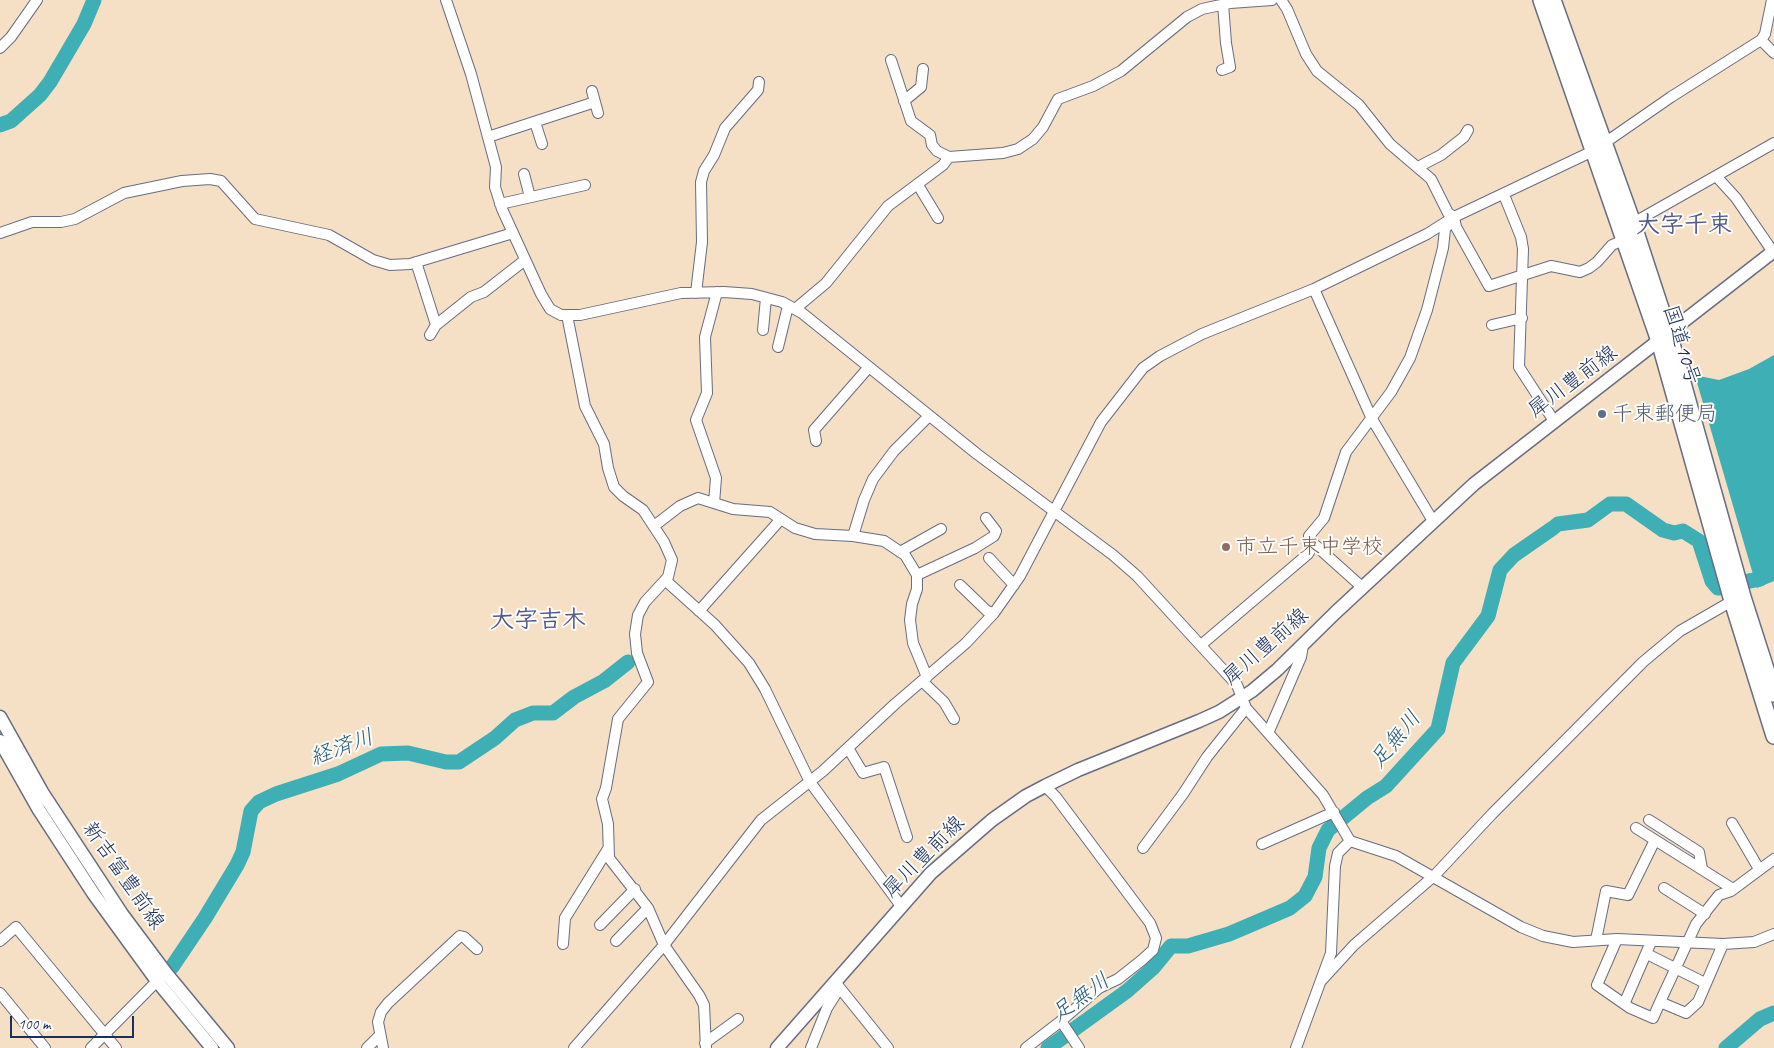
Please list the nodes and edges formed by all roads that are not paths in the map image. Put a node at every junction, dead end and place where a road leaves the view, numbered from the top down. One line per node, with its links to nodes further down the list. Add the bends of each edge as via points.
1 (37, 0): 10 (street)
2 (446, 0): 22 (street)
3 (1272, 0): 8 (street)
4 (1281, 0): 27 (street, via 1317,71 1359,105 1390,144)
5 (1541, 0): 25 (highway, 国道10号)
6 (1553, 0): 25 (highway, 国道10号)
7 (1772, 0): 9 (street)
8 (1223, 4): 14 (street, via 1230,67); 26 (street, via 1187,17 1122,71 1058,99 1043,127 1018,149)
9 (1761, 40): 11 (street); 25 (street)
10 (0, 48)
11 (1774, 53)
12 (891, 60): 17 (street)
13 (923, 69): 17 (street, via 921,86)
14 (1222, 70)
15 (759, 82): 47 (street, via 758,90 725,128 701,182 702,242)
16 (592, 91): 18 (street)
17 (904, 101): 26 (street, via 911,121 930,135 937,151)
18 (595, 102): 19 (street); 20 (street)
19 (598, 113)
20 (535, 122): 22 (street); 24 (street)
21 (1468, 130): 27 (street, via 1441,156)
22 (488, 137): 34 (street, via 496,167 495,187)
23 (1774, 143): 29 (street)
24 (542, 144)
25 (1599, 148): 32 (street); 37 (highway, 国道10号); 40 (highway, 国道10号)
26 (949, 157): 31 (street, via 943,166)
27 (1418, 167): 35 (street, via 1431,179 1448,213)
28 (524, 174): 33 (street)
29 (1716, 176): 37 (street); 41 (street, via 1736,198)
30 (585, 184): 33 (street)
31 (918, 185): 36 (street); 49 (street, via 888,206 826,283)
32 (1504, 194): 35 (street); 44 (street, via 1521,237)
33 (530, 197): 34 (street)
34 (500, 204): 39 (street)
35 (1454, 217): 44 (street, via 1456,227 1489,286); 45 (street, via 1427,234); 60 (street, via 1445,229 1427,310 1410,358)
36 (938, 218)
37 (1633, 223): 40 (street); 56 (highway, 国道10号)
38 (0, 233): 43 (street, via 32,222 75,219 124,193 182,181 210,179 221,180 255,219 329,235 373,260 390,265)
39 (513, 233): 42 (street); 43 (street)
40 (1624, 240): 44 (street, via 1612,245 1597,262 1580,272 1551,266); 56 (highway, 国道10号)
41 (1773, 251): 56 (main road, 犀川豊前線)
42 (525, 260): 50 (street, via 550,309); 53 (street)
43 (416, 262): 53 (street)
44 (1523, 276): 51 (street)
45 (1314, 289): 60 (street); 64 (street, via 1202,334 1149,362 1106,414)
46 (717, 292): 47 (street); 48 (street); 63 (street, via 705,337 707,393 696,420 716,478)
47 (696, 293): 50 (street, via 681,293)
48 (766, 298): 49 (street); 54 (street)
49 (792, 307): 57 (street); 58 (street)
50 (567, 315): 68 (street, via 585,406 604,444 614,487 643,510)
51 (1522, 318): 52 (street); 61 (street, via 1519,367)
52 (1492, 324)
53 (436, 325): 55 (street)
54 (763, 330)
55 (430, 335)
56 (1664, 337): 61 (main road, 犀川豊前線); 79 (highway, 国道10号); 85 (highway, 国道10号)
57 (778, 347)
58 (869, 367): 59 (street); 62 (street, via 814,430)
59 (929, 416): 64 (street); 70 (street, via 894,451 873,479)
60 (1372, 419): 67 (street); 71 (street, via 1346,452 1324,518 1309,536)
61 (1554, 421): 67 (main road, 犀川豊前線)
62 (816, 441)
63 (714, 503): 66 (street, via 733,509 770,512); 68 (street, via 698,498 690,500)
64 (1052, 511): 77 (street); 82 (street, via 1137,576)
65 (986, 518): 74 (street, via 996,531 994,536)
66 (781, 519): 70 (street, via 795,528 815,534); 80 (street)
67 (1433, 521): 78 (main road, 犀川豊前線)
68 (654, 526): 75 (street, via 672,560)
69 (941, 528): 72 (street)
70 (853, 536): 72 (street, via 884,541)
71 (1314, 544): 78 (street); 82 (street, via 1308,554)
72 (900, 552): 74 (street)
73 (989, 558): 77 (street)
74 (916, 575): 84 (street, via 918,589 910,620 913,642)
75 (665, 580): 80 (street); 104 (street, via 638,615 637,652 648,682 618,720 602,799 608,824)
76 (960, 585): 81 (street, via 987,611)
77 (1014, 585): 81 (street)
78 (1362, 587): 83 (main road, 犀川豊前線)
79 (1732, 601): 90 (highway, 国道10号); 108 (street, via 1680,631 1642,662)
80 (699, 611): 93 (street, via 749,663)
81 (994, 613): 84 (street, via 966,644)
82 (1201, 644): 86 (street, via 1237,685)
83 (1303, 645): 86 (main road, 犀川豊前線); 89 (street, via 1301,657)
84 (925, 679): 88 (street); 92 (street)
85 (1774, 694)
86 (1245, 702): 89 (street); 94 (main road, 犀川豊前線); 103 (street)
87 (0, 717): 129 (main road, 新吉富豊前線, via 42,792)
88 (954, 719)
89 (1268, 731): 95 (street)
90 (1774, 736)
91 (0, 741): 129 (main road, 新吉富豊前線, via 57,838)
92 (848, 748): 93 (street); 99 (street, via 863,773 884,767)
93 (810, 782): 112 (street); 125 (street, via 761,820)
94 (1045, 786): 112 (main road, 犀川豊前線, via 1026,796 970,838); 137 (street, via 1150,923 1156,938 1153,950 1142,960 1099,988)
95 (1334, 812): 101 (street); 102 (street)
96 (1649, 820): 107 (street, via 1699,852)
97 (1732, 823): 106 (street)
98 (1636, 828): 100 (street)
99 (906, 836)
100 (1655, 840): 107 (street); 118 (street, via 1628,895 1606,891)
101 (1350, 841): 108 (street, via 1396,856); 130 (street, via 1338,853 1335,866 1331,953)
102 (1262, 844)
103 (1143, 848)
104 (608, 849): 110 (street, via 609,858); 123 (street, via 565,918)
105 (1774, 859): 106 (street)
106 (1759, 869): 111 (street)
107 (1702, 870): 111 (street)
108 (1434, 876): 118 (street, via 1521,927 1543,936 1573,942); 130 (street, via 1354,946)
109 (1664, 888): 114 (street)
110 (635, 889): 113 (street); 115 (street)
111 (1734, 889): 114 (street, via 1719,895)
112 (901, 906): 132 (main road, 犀川豊前線)
113 (648, 908): 120 (street); 125 (street)
114 (1704, 914): 122 (street)
115 (600, 925)
116 (1774, 934): 124 (street, via 1754,942)
117 (1617, 939): 118 (street); 121 (street); 134 (street, via 1597,985)
118 (1596, 940)
119 (0, 941): 138 (street, via 16,927)
120 (616, 941)
121 (1651, 942): 122 (street); 127 (street)
122 (1689, 942): 124 (street); 128 (street)
123 (563, 944)
124 (1723, 944): 131 (street)
125 (664, 945): 140 (street, via 700,995 704,1005); 148 (street)
126 (477, 949): 139 (street, via 462,936 452,941 383,1008 378,1022)
127 (1647, 954): 128 (street); 134 (street)
128 (1676, 969): 131 (street); 135 (street)
129 (162, 977): 138 (street); 144 (main road, 新吉富豊前線); 145 (main road, 新吉富豊前線)
130 (1322, 980): 154 (street)
131 (1705, 983): 135 (street, via 1698,1002 1686,1013)
132 (837, 985): 149 (main road, 犀川豊前線); 150 (street); 151 (street)
133 (0, 993): 141 (street)
134 (1625, 1002): 135 (street, via 1630,1008 1653,1018)
135 (1660, 1002)
136 (738, 1019): 140 (street)
137 (1061, 1022): 152 (street); 153 (street)
138 (105, 1035): 142 (street); 143 (street)
139 (379, 1036): 146 (street); 147 (street)
140 (706, 1046)
141 (45, 1048)
142 (91, 1048)
143 (116, 1048)
144 (212, 1048)
145 (228, 1048)
146 (367, 1048)
147 (383, 1048)
148 (574, 1048)
149 (777, 1048)
150 (810, 1048)
151 (888, 1048)
152 (1026, 1048)
153 (1080, 1048)
154 (1296, 1048)

